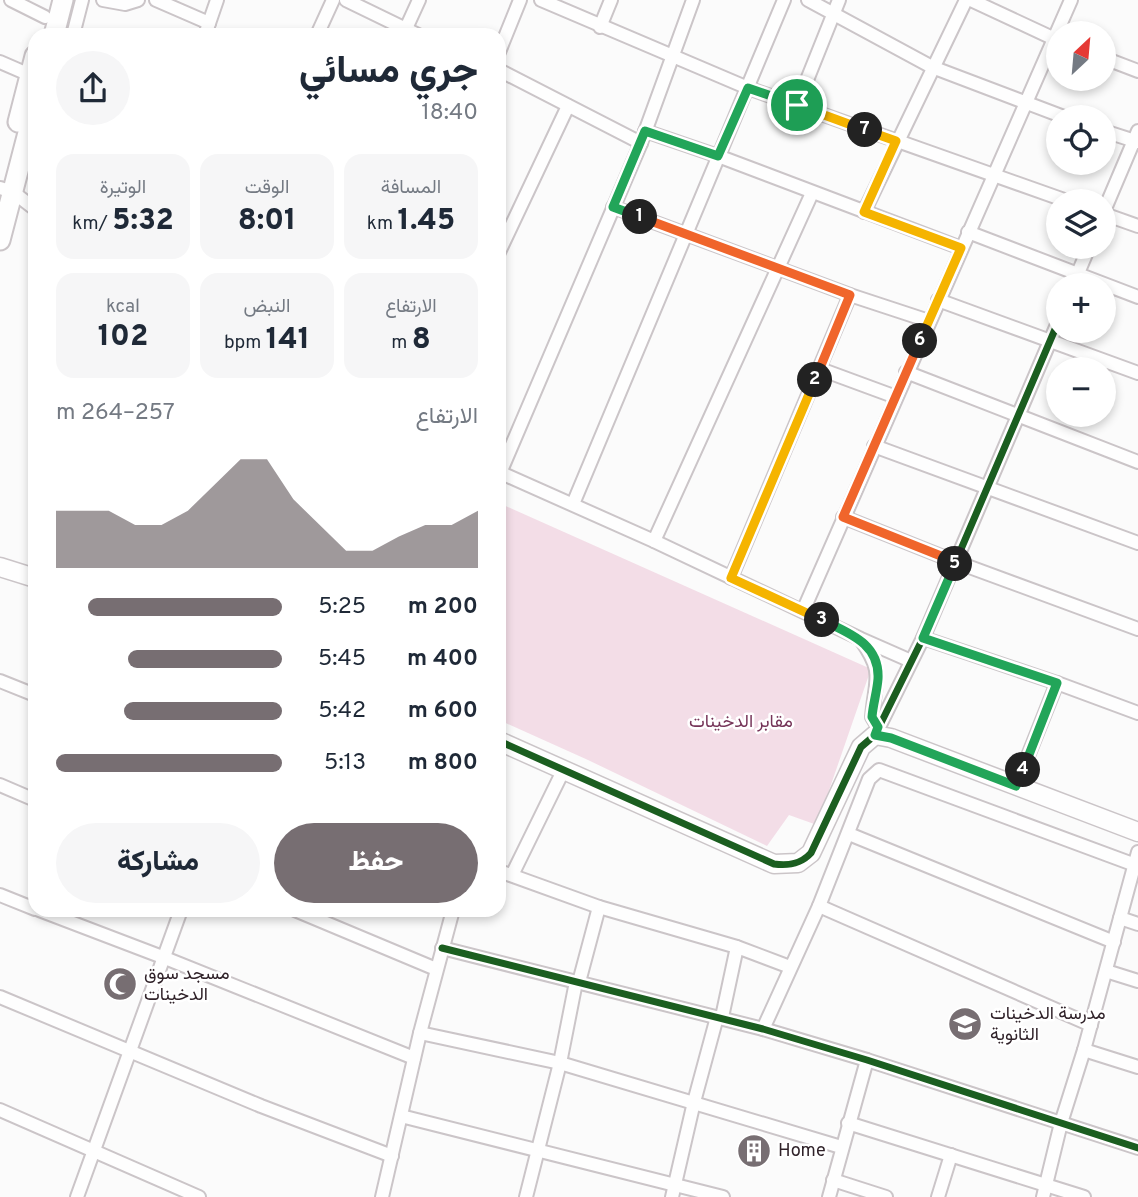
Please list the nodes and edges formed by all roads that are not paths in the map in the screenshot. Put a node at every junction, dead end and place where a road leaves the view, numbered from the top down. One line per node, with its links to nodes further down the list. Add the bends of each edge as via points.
1 (11, 0): 21 (street)
2 (103, 0): 3 (street, via 125,4)
3 (138, 0)
4 (156, 0): 23 (street)
5 (217, 0): 24 (street)
6 (333, 0): 25 (street)
7 (345, 0): 26 (street)
8 (419, 0): 27 (street)
9 (520, 0): 28 (street)
10 (541, 0): 22 (street)
11 (611, 0): 22 (street)
12 (693, 0): 30 (street)
13 (784, 0): 39 (street)
14 (808, 0): 19 (street)
15 (839, 0): 19 (street)
16 (968, 0): 29 (street); 34 (street)
17 (1072, 0): 20 (street)
18 (77, 1): 21 (main road)
19 (833, 13): 34 (street); 41 (street)
20 (1064, 21)
21 (54, 27)
22 (600, 27): 30 (street)
23 (205, 28)
24 (207, 28)
25 (320, 28)
26 (397, 28)
27 (406, 28)
28 (506, 35)
29 (1046, 35)
30 (672, 57): 39 (street); 46 (street)
31 (1046, 61): 40 (street)
32 (0, 62): 36 (street)
33 (1116, 63): 35 (street)
34 (932, 67): 40 (street); 48 (street)
35 (1138, 71)
36 (28, 74)
37 (506, 74): 42 (street)
38 (28, 84): 51 (main road)
39 (748, 88): 41 (street); 49 (street)
40 (1025, 104): 43 (street); 50 (street)
41 (797, 105): 48 (street)
42 (568, 106): 46 (street); 62 (street)
43 (1046, 111)
44 (28, 127): 51 (main road)
45 (1116, 134): 47 (street)
46 (643, 137): 49 (street); 56 (street)
47 (1137, 138): 52 (street)
48 (896, 141): 50 (street); 57 (street)
49 (718, 156): 53 (street); 61 (street)
50 (994, 175): 54 (street); 60 (street)
51 (4, 189): 55 (street); 63 (main road)
52 (1115, 189)
53 (812, 193): 57 (street); 65 (street)
54 (1046, 194)
55 (28, 204)
56 (613, 207): 61 (street); 81 (street)
57 (864, 212): 64 (street)
58 (1116, 218): 59 (street)
59 (1138, 226)
60 (968, 232): 64 (street); 66 (street)
61 (685, 233): 65 (street); 85 (street)
62 (506, 237)
63 (0, 240)
64 (961, 248): 70 (street)
65 (778, 267): 68 (street); 87 (street)
66 (1059, 273)
67 (1116, 291): 69 (street)
68 (850, 295): 71 (street); 75 (street)
69 (1138, 297)
70 (938, 300): 71 (street); 72 (street)
71 (929, 321): 76 (street)
72 (1046, 339)
73 (1049, 343): 79 (street)
74 (1058, 343): 77 (street)
75 (820, 369): 78 (street); 92 (street)
76 (906, 372): 78 (street); 79 (street)
77 (1138, 373)
78 (896, 397): 80 (street)
79 (1017, 415): 82 (street); 84 (street)
80 (874, 446): 84 (street); 86 (street)
81 (506, 457)
82 (1138, 462)
83 (506, 476): 85 (street)
84 (987, 487): 88 (street); 89 (street)
85 (573, 504): 87 (street)
86 (843, 517): 89 (street); 93 (street)
87 (654, 541): 92 (street)
88 (1138, 543)
89 (956, 562): 94 (street); 95 (street)
90 (0, 567): 91 (street)
91 (28, 576)
92 (731, 578): 93 (street)
93 (803, 611): 96 (street)
94 (1138, 629)
95 (923, 638): 97 (street); 99 (street)
96 (861, 639): 97 (street); 102 (street, via 877,668 872,717)
97 (911, 660): 102 (street)
98 (0, 681): 100 (street)
99 (1057, 683): 101 (street); 106 (street)
100 (28, 692)
101 (1138, 713)
102 (877, 731): 104 (street, via 861,747 811,853 798,863 783,866); 106 (street)
103 (506, 744): 104 (street)
104 (564, 769): 112 (street)
105 (0, 785): 107 (street)
106 (1016, 786): 108 (street)
107 (28, 797)
108 (1138, 832)
109 (849, 834): 110 (street, via 869,779 879,770); 115 (street); 123 (street)
110 (1137, 861): 121 (street)
111 (506, 873): 112 (street)
112 (512, 875): 116 (street)
113 (0, 895): 114 (street)
114 (28, 906)
115 (819, 906): 127 (street); 134 (street)
116 (599, 907): 124 (street); 131 (street)
117 (58, 917): 126 (street)
118 (179, 917): 126 (street)
119 (312, 917): 128 (street)
120 (451, 917): 125 (street)
121 (1120, 918): 122 (street); 123 (street)
122 (1138, 924)
123 (1114, 942): 129 (street)
124 (737, 947): 127 (street); 133 (street)
125 (442, 948): 128 (street); 131 (street)
126 (164, 958): 137 (street); 139 (street)
127 (790, 967): 135 (street)
128 (436, 969): 136 (street)
129 (1106, 971): 130 (street); 134 (street)
130 (1138, 981)
131 (578, 982): 133 (street); 141 (street)
132 (0, 997): 137 (street)
133 (719, 1017): 135 (street); 143 (street)
134 (1091, 1025): 138 (street)
135 (763, 1029): 140 (street)
136 (420, 1033): 139 (street); 141 (street)
137 (131, 1050): 151 (street); 153 (street)
138 (1084, 1050): 142 (street); 147 (street)
139 (414, 1058): 145 (street)
140 (867, 1059): 146 (street); 147 (street)
141 (560, 1063): 143 (street); 150 (street)
142 (1138, 1067)
143 (694, 1102): 148 (street); 155 (street)
144 (0, 1110): 151 (street)
145 (401, 1116): 150 (street); 153 (street)
146 (848, 1123): 148 (street); 152 (street)
147 (1061, 1123): 149 (street); 156 (street)
148 (841, 1147): 154 (street)
149 (1138, 1149)
150 (539, 1150): 155 (street); 160 (street)
151 (94, 1153): 157 (street); 158 (street)
152 (951, 1155): 156 (street); 164 (street)
153 (392, 1156): 159 (street)
154 (833, 1180): 162 (street); 163 (street)
155 (673, 1191): 161 (street)
156 (1044, 1191): 165 (street)
157 (77, 1197)
158 (199, 1197)
159 (382, 1197)
160 (526, 1197)
161 (723, 1197)
162 (829, 1197)
163 (886, 1197)
164 (938, 1197)
165 (1084, 1197)

